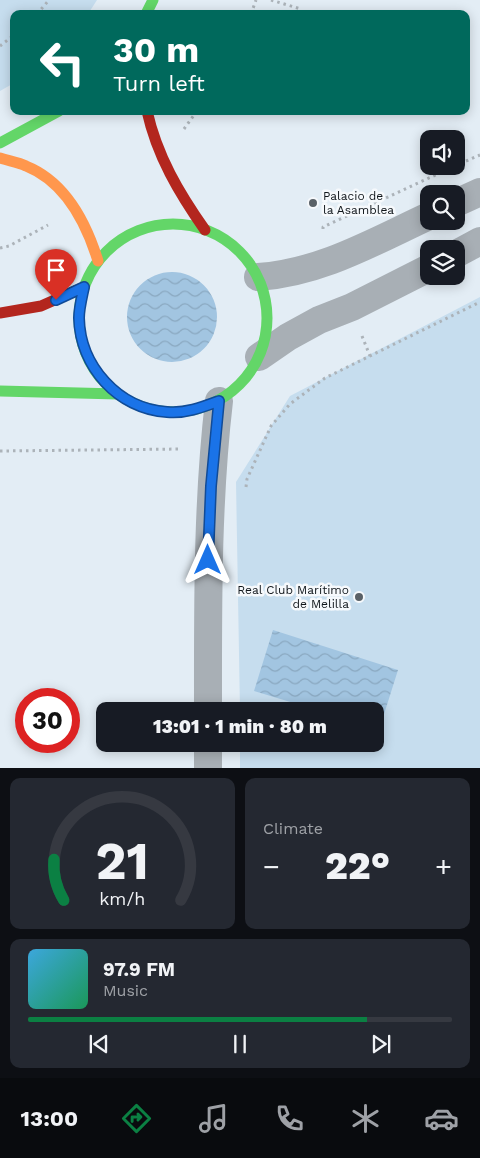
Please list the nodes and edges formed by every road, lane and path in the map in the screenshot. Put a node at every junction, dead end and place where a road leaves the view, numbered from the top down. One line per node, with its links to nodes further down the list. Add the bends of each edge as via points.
1 (49, 0): 4 (path)
2 (271, 0): 3 (path)
3 (301, 9)
4 (40, 10)
5 (52, 115): 7 (main road)
6 (148, 115): 15 (main road, via 160,156 180,194)
7 (0, 143)
8 (0, 158): 12 (main road, via 29,167 56,185)
9 (435, 175): 14 (path)
10 (480, 192): 11 (street)
11 (465, 199)
12 (78, 210): 17 (path); 19 (main road, via 91,234)
13 (420, 220): 21 (street, via 318,267 284,276)
14 (322, 227)
15 (205, 230): 19 (main road, via 181,224 157,225 128,236); 21 (main road, via 226,240 245,257)
16 (480, 241): 18 (street)
17 (0, 248)
18 (465, 249)
19 (98, 261): 22 (main road)
20 (420, 273): 25 (street, via 319,320)
21 (258, 277): 25 (main road, via 266,303 267,331)
22 (84, 287): 24 (main road, via 41,306); 27 (main road, via 79,316 83,346 96,373)
23 (480, 302): 31 (path, via 325,378 290,404 271,426)
24 (0, 313)
25 (259, 357): 28 (main road, via 243,382)
26 (0, 391): 27 (main road)
27 (118, 394): 28 (main road, via 141,407 168,412 194,410)
28 (219, 401): 32 (street, via 208,541)
29 (0, 451): 30 (path, via 181,448)
30 (182, 458)
31 (246, 488)
32 (208, 702)
33 (208, 752): 34 (street)
34 (208, 768)

